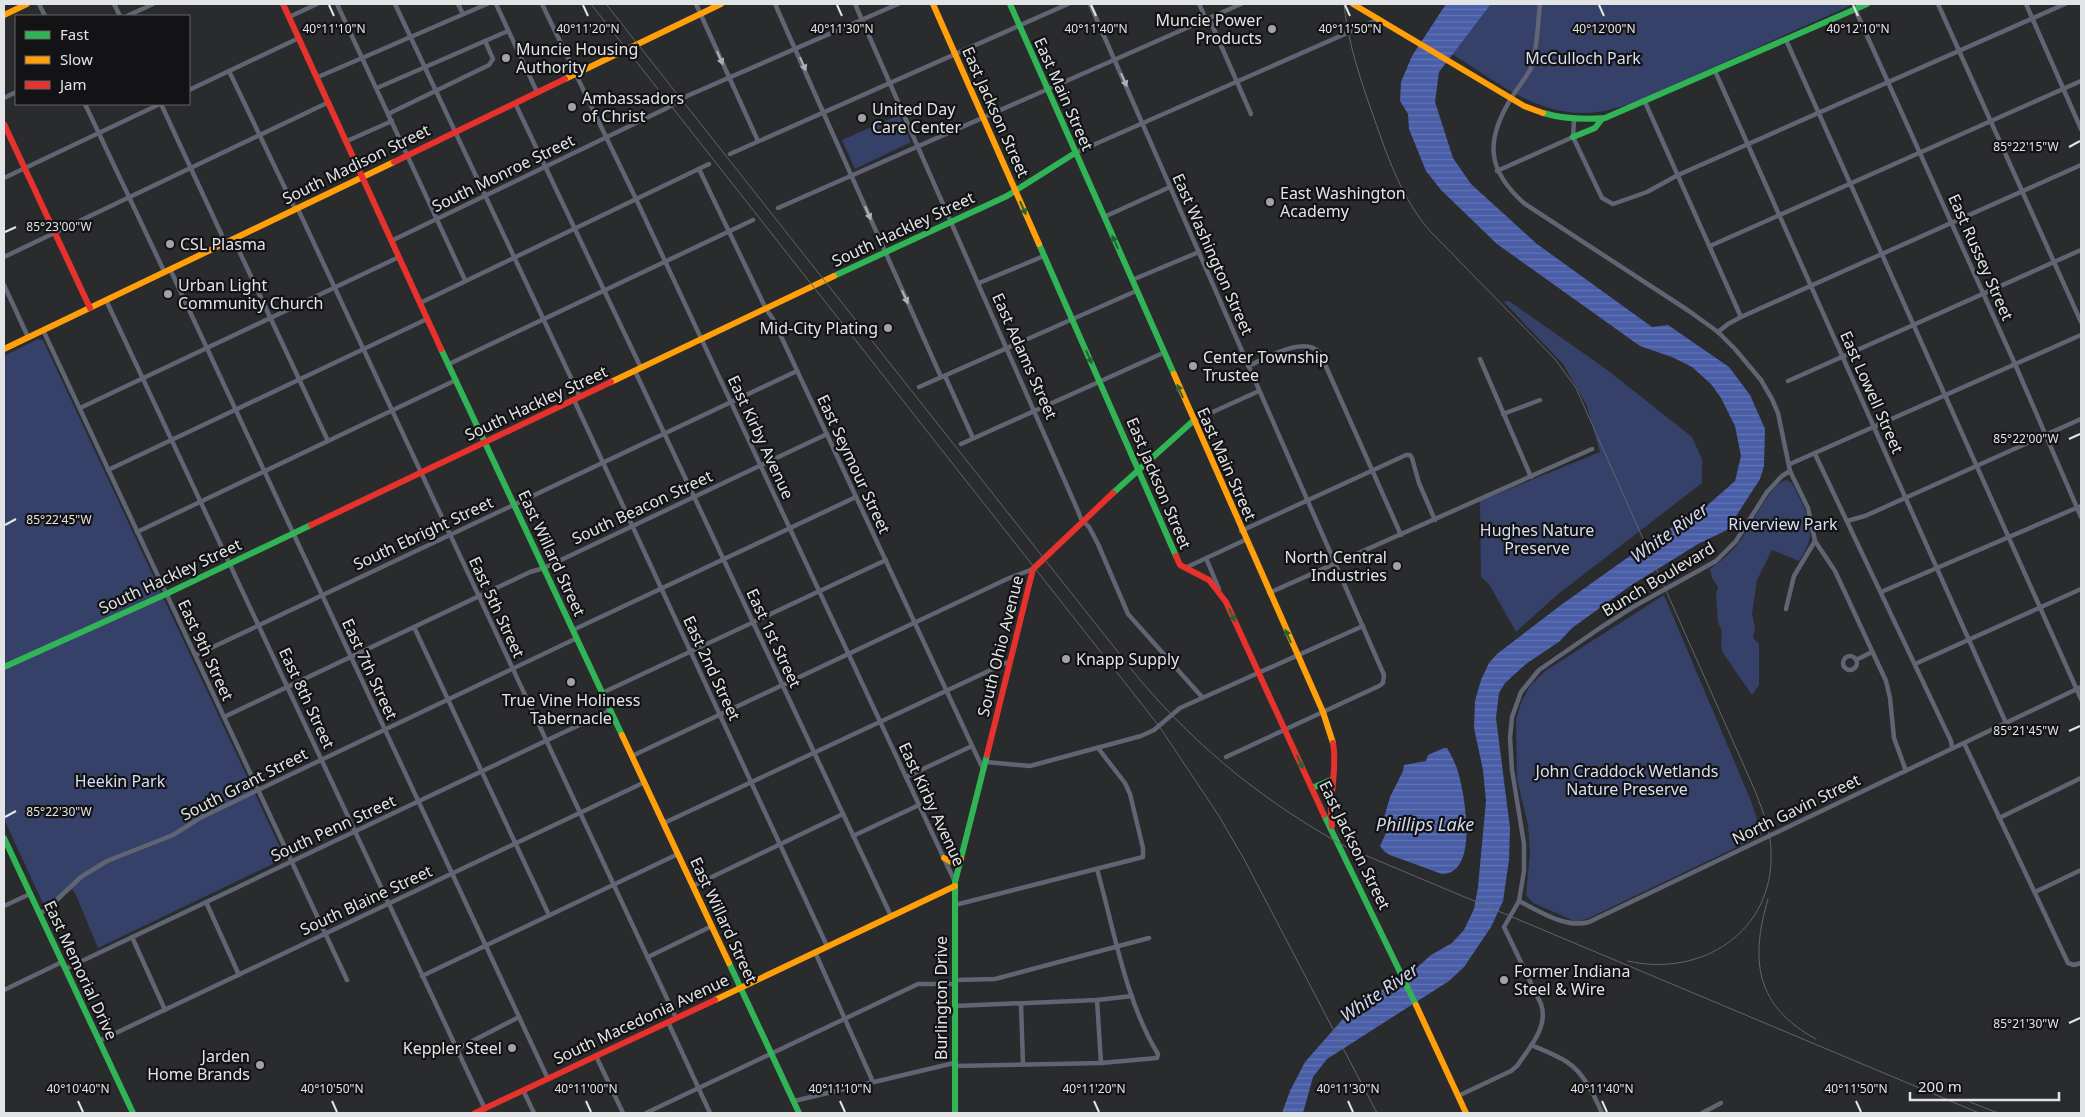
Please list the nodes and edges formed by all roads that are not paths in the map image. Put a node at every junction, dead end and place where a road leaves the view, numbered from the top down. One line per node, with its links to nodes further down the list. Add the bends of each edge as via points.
1 (28, 4): 31 (street)
2 (154, 4): 32 (street)
3 (283, 4): 33 (street, East Willard Street)
4 (318, 4): 33 (street)
5 (336, 4): 47 (street)
6 (395, 4): 40 (street)
7 (458, 4): 30 (street)
8 (487, 4): 30 (street)
9 (496, 4): 39 (street)
10 (542, 4): 52 (street, East Kirby Avenue)
11 (696, 4): 29 (street)
12 (721, 4): 29 (street, South Madison Street)
13 (775, 4): 44 (street)
14 (855, 4): 34 (street, East Adams Street)
15 (898, 4): 34 (street, South Monroe Street)
16 (933, 4): 46 (street, East Jackson Street)
17 (1010, 4): 38 (street, East Main Street)
18 (1068, 4): 38 (street)
19 (1090, 4): 48 (street, East Washington Street)
20 (1199, 4): 35 (street)
21 (1241, 4): 35 (street)
22 (1352, 4): 36 (street)
23 (1867, 4): 28 (street)
24 (1938, 4): 45 (street)
25 (2026, 4): 37 (street)
26 (2065, 4): 37 (street)
27 (1541, 5): 65 (street, via 1531,68)
28 (1855, 9): 42 (street); 58 (street, East Russey Street)
29 (700, 13): 52 (street, South Madison Street); 54 (street, one-way to 54)
30 (463, 14): 40 (street)
31 (4, 15)
32 (129, 15)
33 (289, 17): 41 (street, East Willard Street)
34 (862, 19): 44 (street, South Monroe Street); 56 (street, East Adams Street)
35 (1207, 19): 48 (street); 57 (street)
36 (1379, 19): 57 (street); 65 (street)
37 (2032, 19): 45 (street); 61 (street)
38 (1019, 26): 46 (street); 60 (street, East Main Street)
39 (508, 31): 43 (street); 64 (street)
40 (410, 37): 47 (street); 49 (street)
41 (299, 38): 50 (street); 53 (street, East Willard Street)
42 (1786, 40): 51 (street); 73 (street)
43 (485, 41): 49 (street); 63 (street, via 493,59 491,63)
44 (796, 48): 54 (street, South Monroe Street); 72 (street, one-way to 72)
45 (1960, 51): 58 (street); 80 (street)
46 (956, 54): 56 (street); 76 (street, East Jackson Street)
47 (362, 57): 53 (street); 59 (street)
48 (1114, 59): 60 (street); 81 (street, East Washington Street, one-way to 81)
49 (425, 68): 59 (street); 63 (street)
50 (229, 70): 62 (street); 86 (street, East 5th Street)
51 (1715, 72): 67 (street); 91 (street, East Lowell Street)
52 (575, 74): 64 (street, South Madison Street); 88 (street, East Kirby Avenue)
53 (318, 78): 66 (street, East Willard Street)
54 (729, 78): 88 (street, South Monroe Street); 89 (street)
55 (2081, 81): 61 (street)
56 (890, 82): 72 (street); 92 (street, East Adams Street)
57 (1237, 82): 75 (street); 81 (street)
58 (1888, 82): 73 (street); 94 (street, East Russey Street)
59 (376, 88): 74 (street)
60 (1047, 89): 76 (street); 93 (street, East Main Street)
61 (2063, 89): 80 (street); 83 (street)
62 (190, 90)
63 (436, 91): 74 (street); 84 (street)
64 (537, 92): 68 (street, South Madison Street)
65 (1511, 98): 78 (street, via 1543,113); 103 (street, via 1493,142)
66 (329, 102): 86 (street); 90 (street, East Willard Street)
67 (1645, 102): 77 (street); 105 (street)
68 (515, 103): 84 (street, South Madison Street); 99 (street, East 1st Street)
69 (85, 105): 85 (street, East 7th Street)
70 (158, 105): 85 (street)
71 (160, 105): 101 (street)
72 (824, 112): 89 (street); 104 (street)
73 (1819, 113): 91 (street); 108 (street)
74 (388, 114): 79 (street)
75 (1251, 114)
76 (983, 118): 92 (street); 110 (street, East Jackson Street)
77 (1602, 118): 78 (street); 87 (street, via 1595,128)
78 (1574, 120): 87 (street)
79 (392, 121): 90 (street); 96 (street)
80 (1992, 121): 94 (street); 111 (street)
81 (1143, 123): 93 (street); 109 (street, East Washington Street)
82 (4, 124): 100 (street)
83 (2081, 129)
84 (455, 132): 96 (street, South Madison Street); 112 (street)
85 (99, 133): 100 (street); 113 (street, East 7th Street)
86 (260, 135): 101 (street); 115 (street, East 5th Street)
87 (1573, 137): 103 (street); 105 (street, via 1602,198 1613,204 1648,192)
88 (606, 138): 99 (street, South Monroe Street); 114 (street, East Kirby Avenue)
89 (758, 141): 95 (street)
90 (347, 142): 106 (street, East Willard Street)
91 (1749, 145): 105 (street); 117 (street, East Lowell Street)
92 (918, 146): 104 (street); 121 (street, East Adams Street)
93 (1075, 153): 110 (street, South Hackley Street); 118 (street, East Main Street)
94 (1920, 153): 108 (street); 122 (street, East Russey Street)
95 (730, 154)
96 (407, 155): 106 (street, South Madison Street); 119 (street)
97 (710, 164): 102 (street)
98 (2081, 165): 111 (street)
99 (546, 167): 112 (street, South Monroe Street); 123 (street, East 1st Street)
100 (24, 168): 107 (street); 125 (street)
101 (191, 168): 113 (street); 128 (street)
102 (699, 169): 114 (street); 124 (street, East Seymour Street)
103 (1497, 171): 162 (street, via 1525,204)
104 (852, 175): 116 (street); 131 (street, one-way to 131)
105 (1678, 175): 129 (street)
106 (362, 176): 115 (street, South Madison Street); 127 (street, East Willard Street)
107 (4, 178)
108 (1850, 184): 117 (street); 133 (street)
109 (1170, 187): 118 (street); 132 (street, East Washington Street)
110 (1016, 191): 121 (street, South Hackley Street); 134 (street, East Jackson Street, one-way to 134)
111 (2024, 192): 122 (street); 139 (street)
112 (486, 196): 119 (street, South Monroe Street); 137 (street)
113 (129, 197): 125 (street); 140 (street, East 7th Street)
114 (636, 200): 123 (street); 138 (street, East Kirby Avenue)
115 (296, 208): 126 (street, South Madison Street); 146 (street, East 5th Street)
116 (778, 208)
117 (1779, 216): 129 (street); 145 (street, East Lowell Street)
118 (1104, 217): 142 (street, East Main Street, one-way to 118)
119 (436, 219): 127 (street, South Monroe Street); 141 (street)
120 (753, 220): 124 (street)
121 (951, 221): 131 (street, South Hackley Street); 143 (street, East Adams Street)
122 (1951, 224): 133 (street); 149 (street, East Russey Street)
123 (575, 228): 137 (street); 147 (street, East 1st Street)
124 (728, 231): 138 (street); 153 (street, East Seymour Street)
125 (55, 232): 135 (street); 152 (street)
126 (233, 238): 128 (street, South Madison Street); 155 (street)
127 (391, 241): 136 (street, East Willard Street)
128 (225, 242): 140 (street, South Madison Street)
129 (1710, 246): 154 (street)
130 (2081, 250): 139 (street)
131 (885, 252): 153 (street, South Hackley Street); 178 (street, one-way to 178)
132 (1199, 252): 142 (street); 175 (street, East Washington Street)
133 (1882, 254): 145 (street); 160 (street)
134 (1044, 256): 143 (street); 158 (street, East Jackson Street)
135 (4, 257)
136 (399, 257): 146 (street); 151 (street, East Willard Street)
137 (514, 258): 141 (street); 157 (street)
138 (665, 261): 147 (street); 165 (street, East Kirby Avenue)
139 (2055, 262): 149 (street); 159 (street)
140 (167, 270): 150 (street, South Madison Street); 166 (street, East 7th Street)
141 (465, 280): 151 (street)
142 (1132, 280): 148 (street, East Main Street)
143 (979, 283): 167 (street, East Adams Street)
144 (4, 285): 164 (street)
145 (1810, 286): 154 (street); 171 (street, East Lowell Street)
146 (334, 288): 155 (street); 169 (street, East 5th Street)
147 (605, 290): 157 (street); 176 (street, East 1st Street)
148 (1136, 291): 158 (street); 170 (street, East Main Street)
149 (1983, 294): 160 (street); 174 (street, East Russey Street)
150 (106, 300): 152 (street, South Madison Street); 179 (street, East 8th Street)
151 (420, 302): 156 (street, East Willard Street)
152 (90, 308): 161 (street, South Madison Street)
153 (766, 309): 165 (street, South Hackley Street); 177 (street, East Seymour Street)
154 (1741, 317): 162 (street)
155 (271, 318): 166 (street); 180 (street)
156 (427, 319): 169 (street); 173 (street, East Willard Street)
157 (544, 319): 173 (street); 187 (street)
158 (1072, 320): 167 (street); 183 (street, East Jackson Street, one-way to 183)
159 (2081, 322)
160 (1913, 324): 171 (street); 186 (street)
161 (43, 330): 164 (street, South Madison Street); 191 (street, East 9th Street)
162 (1718, 332): 210 (street, via 1745,359 1769,392 1778,413)
163 (2081, 335): 174 (street)
164 (28, 337): 168 (street, South Madison Street)
165 (701, 340): 176 (street, South Hackley Street); 190 (street, East Kirby Avenue)
166 (206, 348): 179 (street); 192 (street, East 7th Street)
167 (1007, 348): 178 (street); 193 (street, East Adams Street)
168 (4, 349)
169 (362, 349): 180 (street); 194 (street, East 5th Street)
170 (1163, 354): 183 (street); 197 (street, East Main Street, one-way to 170)
171 (1842, 356): 182 (street); 198 (street, East Lowell Street)
172 (1480, 359): 195 (street)
173 (449, 364): 181 (street, East Willard Street)
174 (2015, 364): 186 (street); 201 (street, East Russey Street)
175 (1248, 366): 185 (street, East Washington Street); 217 (street, via 1301,345 1314,347 1322,356)
176 (638, 370): 187 (street, South Hackley Street); 199 (street, East 1st Street)
177 (797, 371): 190 (street, South Ebright Street); 200 (street, East Seymour Street)
178 (943, 377): 184 (street); 202 (street)
179 (142, 378): 191 (street); 203 (street, East 8th Street)
180 (299, 380): 192 (street); 204 (street)
181 (456, 380): 194 (street); 205 (street, East Willard Street)
182 (1788, 381)
183 (1100, 382): 193 (street); 213 (street, East Jackson Street)
184 (918, 387)
185 (1259, 391): 197 (street); 223 (street, East Washington Street)
186 (1945, 396): 198 (street); 212 (street)
187 (580, 397): 188 (street, South Hackley Street)
188 (574, 400): 205 (street, South Hackley Street); 209 (street, East 2nd Street)
189 (1540, 400): 195 (street)
190 (730, 402): 199 (street, South Ebright Street); 211 (street, East Kirby Avenue)
191 (80, 408): 214 (street, East 9th Street)
192 (235, 410): 203 (street); 216 (street, East 7th Street)
193 (1035, 410): 202 (street); 228 (street, East Adams Street)
194 (392, 411): 204 (street); 218 (street, East 5th Street)
195 (1503, 414): 219 (street)
196 (2081, 419): 201 (street)
197 (1193, 421): 213 (street, South Ohio Avenue); 233 (street, East Main Street)
198 (1875, 428): 208 (street); 222 (street, East Lowell Street)
199 (664, 434): 209 (street, South Ebright Street); 220 (street, East 1st Street)
200 (827, 434): 211 (street, South Beacon Street); 221 (street, East Seymour Street)
201 (2047, 435): 212 (street); 226 (street, East Russey Street)
202 (973, 438): 206 (street)
203 (172, 440): 214 (street); 224 (street, East 8th Street)
204 (328, 441): 216 (street)
205 (485, 442): 218 (street, South Hackley Street); 225 (street, East Willard Street)
206 (961, 444)
207 (1592, 449): 219 (street)
208 (1816, 454): 210 (street); 230 (street)
209 (603, 463): 225 (street, South Ebright Street); 231 (street, East 2nd Street)
210 (1790, 464): 215 (street)
211 (760, 466): 220 (street, South Beacon Street); 232 (street, East Kirby Avenue)
212 (1976, 467): 222 (street); 238 (street)
213 (1138, 469): 228 (street, South Ohio Avenue); 247 (street, East Jackson Street, via 1178,562)
214 (108, 470): 234 (street, East 9th Street)
215 (1790, 471): 240 (street, via 1808,508); 342 (street, Bunch Boulevard, via 1767,492 1736,541 1716,561 1600,628 1539,670 1521,692 1512,717 1510,738 1525,853)
216 (264, 472): 224 (street); 235 (street, East 7th Street)
217 (1372, 472): 223 (street); 229 (street, via 1410,455); 237 (street)
218 (421, 473): 235 (street, South Hackley Street); 236 (street, East 5th Street)
219 (1531, 477): 229 (street)
220 (694, 497): 231 (street, South Beacon Street); 242 (street, East 1st Street)
221 (856, 497): 232 (street); 243 (street, East Seymour Street)
222 (1906, 498): 230 (street); 248 (street, East Lowell Street)
223 (1308, 501): 233 (street); 245 (street, East Washington Street)
224 (201, 502): 234 (street); 244 (street, East 8th Street)
225 (514, 505): 236 (street, South Ebright Street); 246 (street, East Willard Street)
226 (2079, 507): 227 (street, East Russey Street); 238 (street)
227 (2081, 517)
228 (1083, 520): 249 (street, South Ohio Avenue); 287 (street, East Adams Street, via 1098,544 1128,614)
229 (1435, 520): 237 (street)
230 (1847, 521): 253 (street)
231 (632, 526): 246 (street, South Beacon Street); 250 (street, East 2nd Street)
232 (789, 528): 242 (street); 252 (street, East Kirby Avenue)
233 (1241, 531): 239 (street, East Main Street)
234 (138, 532): 256 (street, East 9th Street)
235 (293, 533): 244 (street, South Hackley Street); 257 (street, East 7th Street)
236 (449, 535): 257 (street, South Ebright Street); 258 (street, East 5th Street)
237 (1401, 535): 245 (street)
238 (2008, 539): 248 (street); 259 (street)
239 (1245, 540): 241 (street); 255 (street, East Main Street)
240 (1815, 541): 260 (street, via 1794,576); 270 (street, via 1835,571)
241 (1206, 558): 247 (street); 254 (street)
242 (723, 560): 250 (street); 262 (street, East 1st Street)
243 (886, 560): 252 (street); 261 (street, East Seymour Street)
244 (229, 564): 256 (street, South Hackley Street); 263 (street, East 8th Street)
245 (1336, 564): 255 (street); 264 (street, East Washington Street)
246 (544, 568): 258 (street, South Beacon Street); 266 (street, East Willard Street)
247 (1184, 568): 254 (street, East Jackson Street, via 1210,580)
248 (1936, 568): 253 (street); 268 (street, East Lowell Street)
249 (1033, 569): 261 (street); 275 (street, South Ohio Avenue)
250 (661, 589): 266 (street); 269 (street, East 2nd Street)
251 (2081, 589): 259 (street)
252 (819, 591): 262 (street); 271 (street, East Kirby Avenue)
253 (1881, 592): 277 (street)
254 (1220, 593): 280 (street, East Jackson Street, one-way to 280)
255 (1269, 593): 273 (street, East Main Street, one-way to 255)
256 (166, 594): 272 (street, East 9th Street); 278 (street, South Hackley Street)
257 (322, 595): 263 (street, South Ebright Street); 274 (street, East 7th Street)
258 (478, 596): 265 (street, South Beacon Street); 279 (street, East 5th Street)
259 (2039, 607): 268 (street); 284 (street)
260 (1786, 609)
261 (915, 622): 271 (street); 285 (street, East Seymour Street)
262 (753, 623): 269 (street); 281 (street, East 1st Street)
263 (258, 626): 272 (street, South Ebright Street); 282 (street, East 8th Street)
264 (1363, 626): 273 (street); 291 (street, East Washington Street, via 1384,679 1379,686)
265 (414, 627): 274 (street, South Beacon Street); 288 (street)
266 (573, 630): 267 (street, East Willard Street)
267 (577, 638): 279 (street, South Grant Street); 286 (street, East Willard Street)
268 (1968, 639): 277 (street); 295 (street, East Lowell Street)
269 (691, 652): 286 (street); 292 (street, East 2nd Street)
270 (1872, 652): 276 (street); 308 (street, via 1888,687 1894,738)
271 (848, 654): 281 (street); 294 (street, East Kirby Avenue)
272 (196, 655): 293 (street, East 9th Street)
273 (1296, 655): 280 (street); 291 (street, East Main Street)
274 (351, 657): 282 (street, South Beacon Street); 296 (street, East 7th Street)
275 (1011, 660): 285 (street); 307 (street, South Ohio Avenue)
276 (1856, 660)
277 (1915, 664): 302 (street)
278 (4, 667)
279 (512, 669): 288 (street, South Grant Street); 298 (street, East 5th Street)
280 (1259, 672): 287 (street); 297 (street, East Jackson Street)
281 (782, 685): 292 (street); 303 (street, East 1st Street)
282 (287, 687): 293 (street, South Beacon Street); 306 (street, East 8th Street)
283 (2081, 687): 284 (street, North Gavin Street)
284 (2076, 689): 289 (street); 295 (street, North Gavin Street)
285 (946, 690): 294 (street); 300 (street, East Seymour Street)
286 (602, 693): 290 (street, East Willard Street)
287 (1202, 696): 301 (street, via 1180,708 1150,732)
288 (449, 699): 296 (street, South Grant Street); 309 (street)
289 (2081, 699)
290 (611, 710): 298 (street, South Penn Street); 304 (street, East Willard Street)
291 (1323, 712): 297 (street); 313 (street, East Main Street, via 1334,744)
292 (720, 715): 304 (street); 315 (street, East 2nd Street)
293 (224, 717): 317 (street, East 9th Street)
294 (880, 721): 303 (street); 311 (street, East Kirby Avenue)
295 (2006, 723): 299 (street, North Gavin Street)
296 (385, 729): 306 (street, South Grant Street); 318 (street, East 7th Street)
297 (1286, 730): 305 (street); 316 (street, East Jackson Street, one-way to 316)
298 (546, 741): 309 (street, South Penn Street); 320 (street, East 5th Street)
299 (1964, 743): 302 (street, North Gavin Street); 322 (street)
300 (972, 746): 310 (street, East Seymour Street); 311 (street)
301 (1098, 748): 307 (street, via 1030,766); 334 (street, via 1130,794 1144,857)
302 (1952, 748): 308 (street, North Gavin Street)
303 (814, 752): 315 (street); 321 (street, East 1st Street)
304 (632, 756): 314 (street, East Willard Street)
305 (1226, 757)
306 (321, 760): 317 (street, South Grant Street); 324 (street, East 8th Street)
307 (986, 762): 310 (street, South Ohio Avenue)
308 (1906, 770): 342 (street, North Gavin Street, via 1589,922 1567,922)
309 (482, 771): 318 (street, South Penn Street); 328 (street)
310 (984, 771): 332 (street, South Ohio Avenue)
311 (906, 777): 319 (street, East Kirby Avenue)
312 (2081, 778): 322 (street)
313 (1331, 780): 316 (street); 325 (street, East Main Street, via 1329,804)
314 (645, 782): 320 (street, South Blaine Street); 323 (street, East Willard Street)
315 (751, 782): 323 (street); 329 (street, East 2nd Street)
316 (1312, 788): 325 (street, East Jackson Street)
317 (258, 790): 333 (street, East 9th Street); 347 (street, South Grant Street, via 173,835 107,862 82,877)
318 (419, 802): 324 (street, South Penn Street); 336 (street, East 7th Street)
319 (919, 805): 326 (street); 331 (street, East Kirby Avenue)
320 (580, 813): 328 (street, South Blaine Street); 338 (street, East 5th Street)
321 (843, 814): 326 (street, East 1st Street); 329 (street)
322 (1999, 818): 340 (street)
323 (664, 823): 330 (street, East Willard Street)
324 (355, 832): 333 (street, South Penn Street); 344 (street, East 8th Street)
325 (1334, 833): 388 (street, East Jackson Street)
326 (853, 836): 349 (street, East 1st Street)
327 (4, 838): 341 (street, East Memorial Drive)
328 (516, 843): 336 (street, South Blaine Street); 348 (street)
329 (780, 844): 339 (street); 355 (street, East 2nd Street)
330 (678, 854): 338 (street); 339 (street, East Willard Street)
331 (944, 858): 332 (street, via 954,863); 337 (street, East Kirby Avenue)
332 (961, 859): 337 (street, South Ohio Avenue)
333 (292, 862): 343 (street, South Penn Street); 351 (street, East 9th Street)
334 (1097, 868): 345 (street); 356 (street)
335 (2081, 870): 340 (street)
336 (452, 874): 344 (street, South Blaine Street); 354 (street, East 7th Street)
337 (955, 884): 345 (street, Burlington Drive); 349 (street, South Macedonia Avenue)
338 (613, 885): 348 (street); 358 (street, East 5th Street)
339 (693, 886): 350 (street, East Willard Street)
340 (2034, 892): 359 (street, via 2068,963)
341 (30, 894): 346 (street); 347 (street, East Memorial Drive)
342 (1519, 901): 377 (street, via 1504,927 1543,1011 1541,1029)
343 (206, 902): 352 (street, South Penn Street); 361 (street)
344 (388, 904): 351 (street, South Blaine Street); 362 (street, East 8th Street)
345 (955, 905): 364 (street, Burlington Drive)
346 (4, 906)
347 (39, 914): 360 (street, East Memorial Drive)
348 (549, 915): 354 (street)
349 (891, 916): 355 (street, South Macedonia Avenue)
350 (712, 926): 358 (street); 365 (street, East Willard Street)
351 (325, 934): 361 (street, South Blaine Street); 363 (street, East 9th Street)
352 (132, 937): 360 (street, South Penn Street); 371 (street)
353 (1149, 938): 356 (street)
354 (486, 945): 362 (street); 372 (street, East 7th Street)
355 (828, 946): 357 (street, South Macedonia Avenue)
356 (1118, 947): 364 (street, via 995,979); 367 (street)
357 (816, 952): 365 (street, South Macedonia Avenue); 374 (street)
358 (648, 957): 373 (street, East 5th Street)
359 (2081, 963)
360 (64, 966): 366 (street, South Penn Street); 376 (street, East Memorial Drive)
361 (239, 975): 371 (street, South Blaine Street)
362 (422, 976): 378 (street, East 8th Street)
363 (347, 980)
364 (955, 982): 370 (street, Burlington Drive); 374 (street, via 918,984)
365 (741, 988): 373 (street, South Macedonia Avenue); 379 (street, East Willard Street)
366 (4, 990)
367 (1132, 996): 368 (street); 381 (street, via 1158,1058)
368 (1098, 1000): 369 (street); 381 (street)
369 (1021, 1004): 370 (street); 382 (street)
370 (954, 1006): 383 (street, Burlington Drive)
371 (165, 1010): 376 (street, South Blaine Street)
372 (519, 1017): 378 (street); 384 (street, East 7th Street)
373 (676, 1018): 375 (street, South Macedonia Avenue)
374 (846, 1019): 379 (street); 385 (street)
375 (668, 1022): 380 (street, South Macedonia Avenue); 386 (street)
376 (99, 1041): 392 (street, East Memorial Drive)
377 (1532, 1044): 388 (street, via 1511,1071); 401 (street, via 1576,1070 1587,1083)
378 (456, 1049): 391 (street, East 8th Street)
379 (772, 1054): 386 (street); 389 (street, East Willard Street)
380 (596, 1056): 384 (street, South Macedonia Avenue); 395 (street)
381 (1101, 1063): 382 (street)
382 (1023, 1064): 383 (street)
383 (954, 1065): 385 (street); 399 (street, Burlington Drive)
384 (548, 1079): 387 (street, South Macedonia Avenue)
385 (872, 1082): 389 (street)
386 (698, 1089): 396 (street); 397 (street)
387 (523, 1090): 391 (street, South Macedonia Avenue); 394 (street)
388 (1458, 1096): 400 (street, East Jackson Street)
389 (794, 1101): 398 (street, East Willard Street)
390 (1721, 1103): 402 (street)
391 (485, 1108): 393 (street, South Macedonia Avenue)
392 (133, 1113)
393 (475, 1113)
394 (534, 1113)
395 (623, 1113)
396 (646, 1113)
397 (710, 1113)
398 (799, 1113)
399 (955, 1113)
400 (1466, 1113)
401 (1602, 1113)
402 (1702, 1113)

